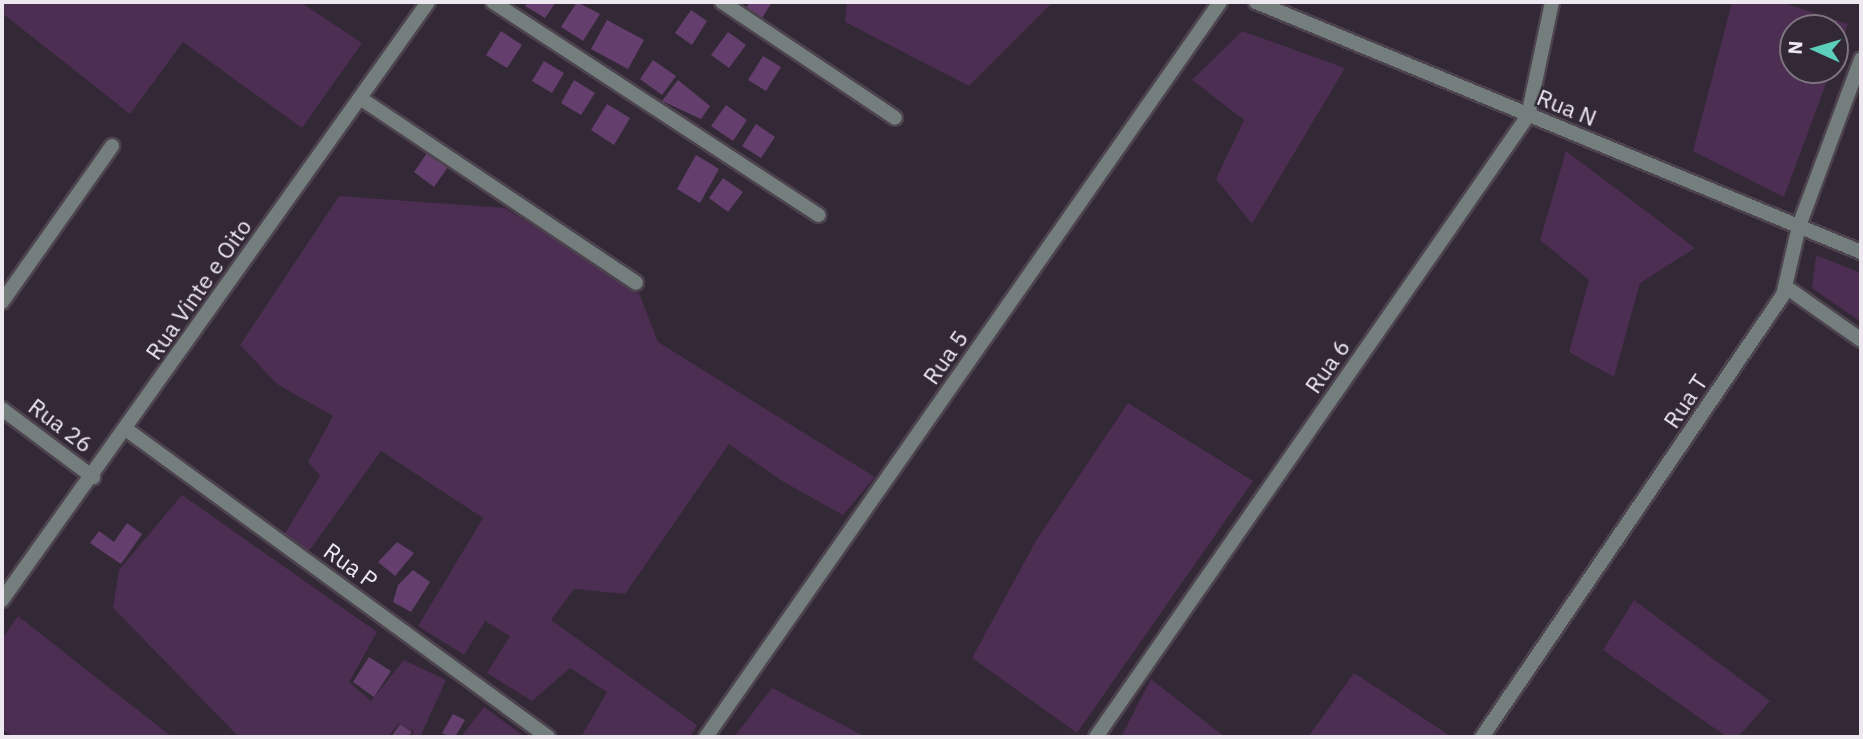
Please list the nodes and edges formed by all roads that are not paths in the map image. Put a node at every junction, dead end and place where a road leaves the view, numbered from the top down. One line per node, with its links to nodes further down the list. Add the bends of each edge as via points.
1 (428, 2): 8 (street, Rua Vinte e Oito)
2 (493, 2): 12 (street)
3 (722, 2): 10 (street)
4 (1220, 2): 24 (street, Rua 5)
5 (1256, 2): 9 (street, Rua N)
6 (1552, 2): 9 (street, Rua 6)
7 (1861, 59): 13 (street, Rua T)
8 (360, 98): 15 (street); 20 (street, Rua Vinte e Oito)
9 (1528, 116): 13 (street, Rua N); 25 (street, Rua 6)
10 (895, 118)
11 (113, 146): 17 (street)
12 (818, 215)
13 (1798, 226): 14 (street, Rua N); 16 (street, Rua T)
14 (1861, 252)
15 (636, 283)
16 (1786, 287): 18 (street); 26 (street, Rua T)
17 (2, 302)
18 (1861, 340)
19 (2, 409): 21 (street, Rua 26)
20 (127, 430): 21 (street, Rua Vinte e Oito); 23 (street, Rua P)
21 (93, 477): 22 (street, Rua Vinte e Oito)
22 (2, 600)
23 (548, 737)
24 (706, 737)
25 (1096, 737)
26 (1482, 737)

